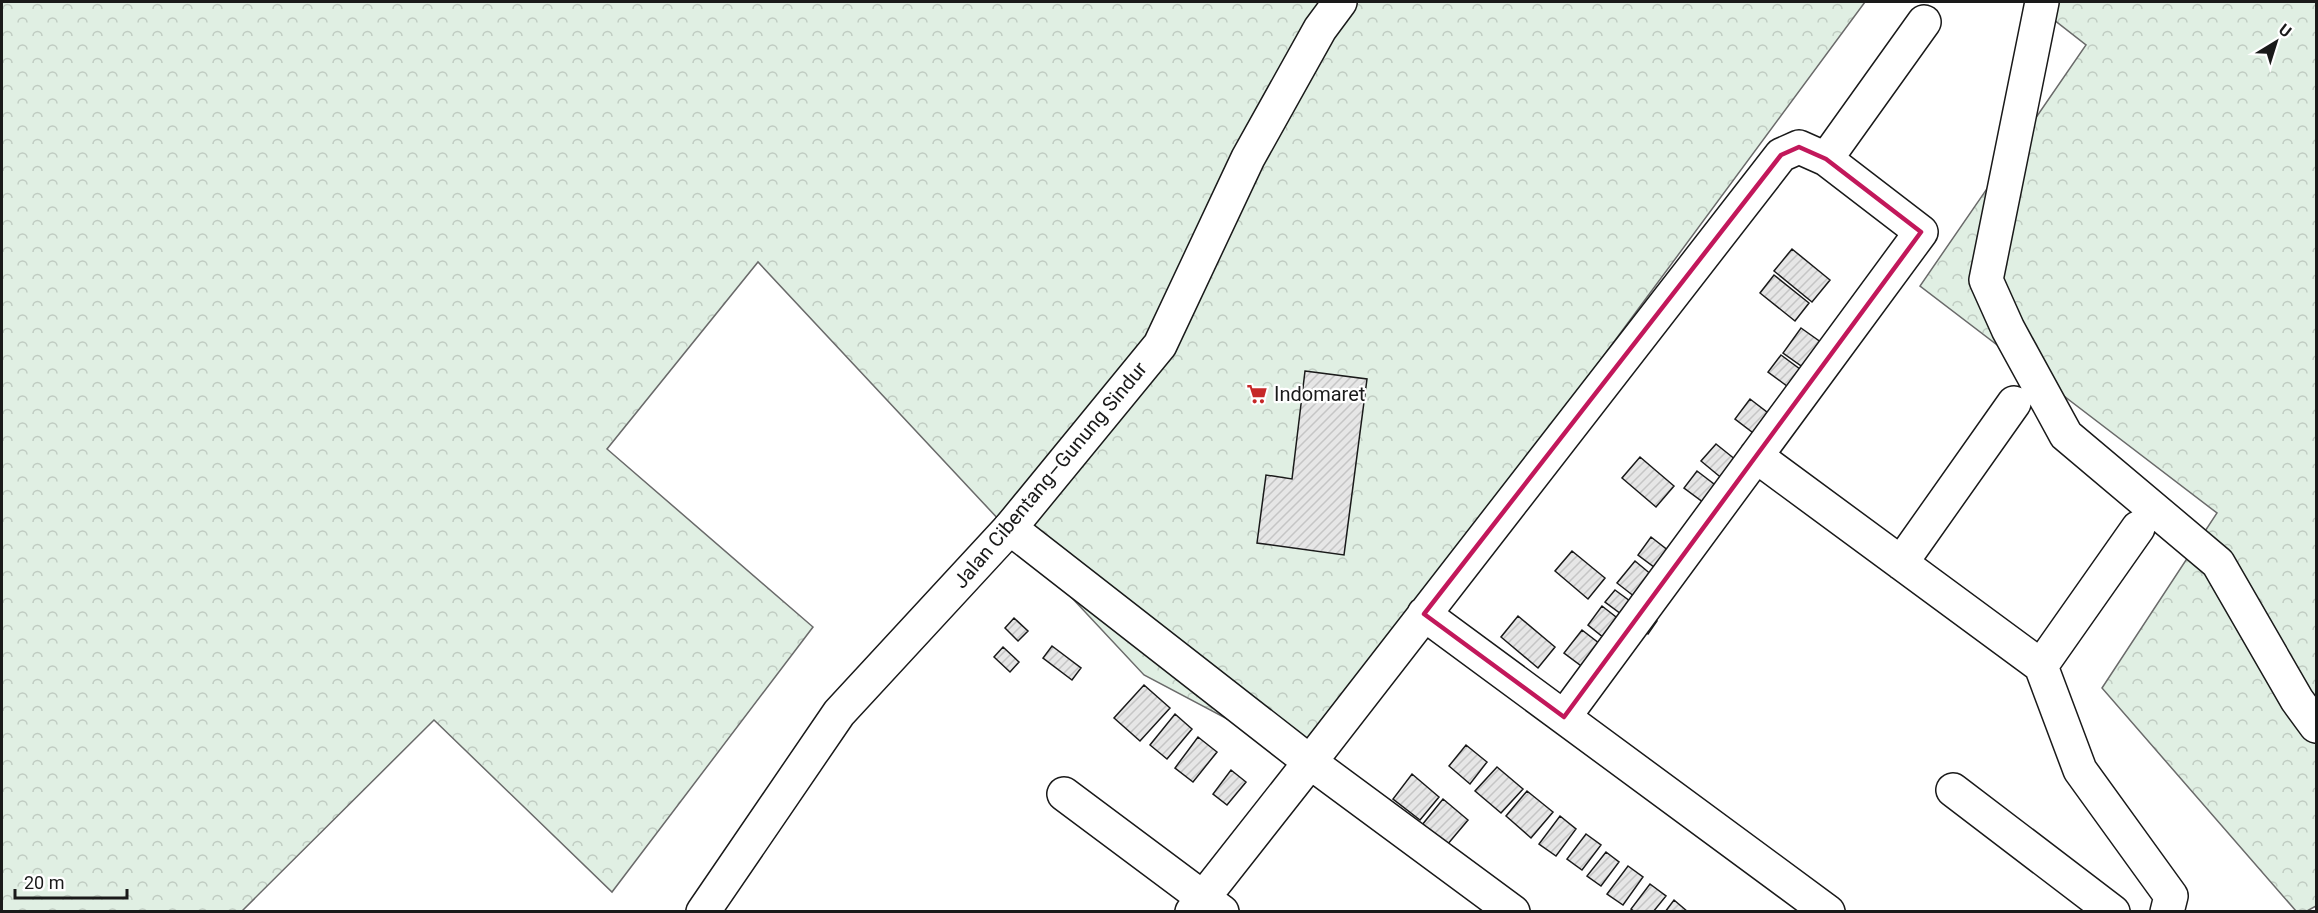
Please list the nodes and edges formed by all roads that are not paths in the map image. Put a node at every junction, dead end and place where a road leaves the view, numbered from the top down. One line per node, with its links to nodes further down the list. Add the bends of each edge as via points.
1 (1340, 2): 7 (street, Jalan Cibentang–Gunung Sindur, via 1320,29 1248,158 1160,345)
2 (2042, 2): 13 (street, via 1986,280 2066,435 2218,563 2296,700)
3 (1924, 22): 4 (street)
4 (1826, 159): 6 (street, via 1921,232); 10 (street, via 1799,147 1781,155)
5 (2014, 403): 9 (street)
6 (1756, 456): 9 (street); 12 (street)
7 (1010, 528): 14 (street); 18 (street, Jalan Cibentang–Gunung Sindur, via 839,713)
8 (2138, 528): 11 (street)
9 (1900, 563): 11 (street)
10 (1424, 614): 12 (street); 14 (street)
11 (2041, 666): 22 (street, via 2080,770 2171,896)
12 (1564, 717): 20 (street)
13 (2316, 726)
14 (1310, 762): 17 (street); 19 (street)
15 (1953, 790): 21 (street)
16 (1064, 794): 17 (street)
17 (1206, 907)
18 (703, 912)
19 (1513, 912)
20 (1828, 912)
21 (2113, 912)
22 (2167, 912)

